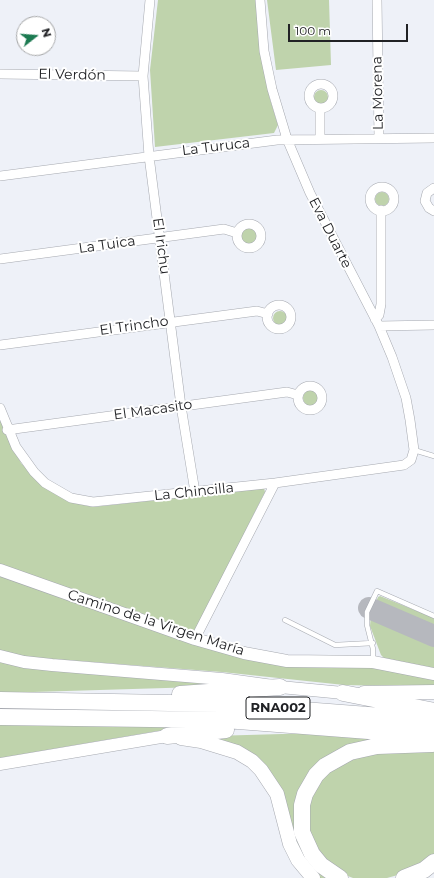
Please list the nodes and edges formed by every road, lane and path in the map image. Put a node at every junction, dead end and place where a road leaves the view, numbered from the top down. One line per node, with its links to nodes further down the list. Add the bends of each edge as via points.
1 (150, 0): 5 (street, El Irichu)
2 (260, 0): 10 (street, Eva Duarte, via 264,51)
3 (377, 0): 8 (street, La Morena)
4 (0, 74): 5 (street, El Verdón)
5 (143, 76): 11 (street, El Irichu)
6 (320, 108): 7 (street)
7 (320, 138): 8 (street, La Turuca); 10 (street, La Turuca)
8 (379, 138): 9 (street, La Turuca)
9 (434, 138)
10 (286, 139): 11 (street, La Turuca); 21 (street, Eva Duarte, via 310,193)
11 (148, 156): 12 (street, La Turuca); 17 (street, El Irichu)
12 (0, 176)
13 (434, 188): 15 (street, via 427,193 425,201)
14 (381, 210): 21 (street, via 381,304)
15 (434, 211)
16 (237, 233): 17 (street, La Tuica, via 224,229)
17 (160, 237): 18 (street, La Tuica); 20 (street, El Irichu)
18 (0, 259)
19 (268, 314): 20 (street, El Trincho, via 257,311)
20 (171, 321): 23 (street, El Trincho); 25 (street, El Irichu)
21 (376, 322): 22 (street); 28 (street, Eva Duarte, via 392,357 406,398)
22 (434, 325)
23 (0, 345)
24 (298, 395): 25 (street, El Macasito, via 287,392)
25 (181, 406): 27 (street, El Macasito); 31 (street, El Irichu)
26 (0, 408): 27 (street, La Chincilla)
27 (7, 430): 31 (street, La Chincilla, via 24,461 34,472 45,483 71,498 93,502)
28 (413, 455): 29 (lane); 30 (street, La Chincilla, via 404,464)
29 (434, 456)
30 (275, 483): 31 (street, La Chincilla); 35 (street)
31 (195, 492)
32 (0, 570): 35 (main road, Camino de la Virgen María)
33 (434, 616): 36 (lane, via 377,591 367,612 367,625)
34 (285, 620): 36 (lane, via 335,645)
35 (195, 638): 38 (main road, Camino de la Virgen María, via 287,661)
36 (373, 643): 38 (lane)
37 (0, 656): 40 (main road, via 24,662 222,679)
38 (373, 662): 39 (main road, Camino de la Virgen María)
39 (434, 674)
40 (280, 687): 42 (main road); 44 (highway, via 172,694)
41 (434, 692): 42 (main road)
42 (343, 693): 45 (highway)
43 (2, 700): 44 (highway, RNA002)
44 (122, 702): 47 (highway, RNA002, via 225,704)
45 (434, 711)
46 (1, 717): 48 (highway, RNA002, via 217,720)
47 (434, 720)
48 (298, 725): 49 (highway); 50 (highway, RNA002)
49 (167, 736): 52 (main road); 54 (main road, via 221,746 252,761 277,794 290,844)
50 (434, 736)
51 (434, 744): 55 (highway, via 377,746 350,752 325,766 316,775 302,805 302,832 312,854 321,865)
52 (0, 764)
53 (434, 862): 56 (highway, via 424,870)
54 (312, 878)
55 (340, 878)
56 (404, 878)

